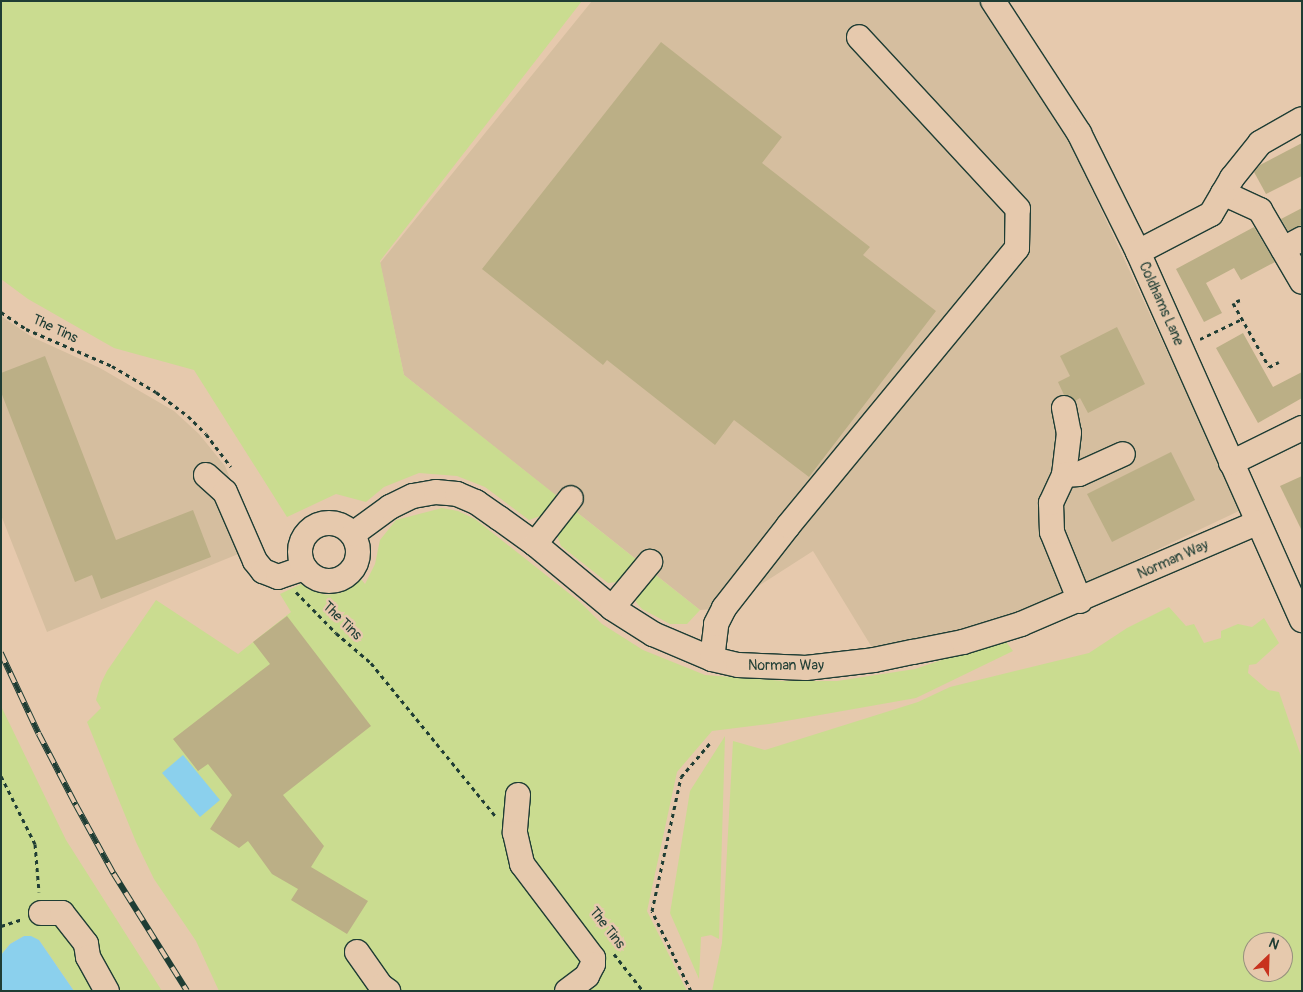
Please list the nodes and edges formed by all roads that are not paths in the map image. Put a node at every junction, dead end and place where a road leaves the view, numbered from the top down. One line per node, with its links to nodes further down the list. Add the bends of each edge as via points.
1 (993, 1): 6 (street, Coldhams Lane, via 1079,133)
2 (860, 37): 23 (street, via 1018,209 1016,248 724,608 716,624)
3 (1302, 119): 4 (street, via 1260,143)
4 (1223, 193): 5 (street, via 1260,210); 6 (street, via 1211,214)
5 (1292, 244): 7 (street)
6 (1138, 252): 11 (street, Coldhams Lane)
7 (1302, 282)
8 (1064, 408): 13 (street, via 1069,432)
9 (1302, 428): 11 (street)
10 (1123, 454): 13 (street, via 1079,474)
11 (1231, 463): 15 (street, Coldhams Lane)
12 (206, 475): 19 (street, via 225,492 255,561 271,576)
13 (1064, 475): 20 (street, via 1051,503 1052,532)
14 (570, 498): 17 (street)
15 (1257, 523): 20 (street, Norman Way); 22 (street, Coldhams Lane)
16 (353, 534): 17 (street, Norman Way, via 390,507 413,496 436,492 457,494 476,502); 19 (street, via 338,524 325,522 313,526 300,544 300,558); 19 (street, via 358,557 348,574 336,580 320,580)
17 (535, 544): 21 (street, Norman Way)
18 (650, 562): 21 (street)
19 (294, 571)
20 (1080, 601): 23 (street, Norman Way, via 963,642 874,660 781,668 738,665)
21 (612, 608): 23 (street, Norman Way, via 653,634)
22 (1302, 620)
23 (712, 659)
24 (518, 795): 29 (street, via 516,833 522,864 593,958 586,976)
25 (41, 913): 27 (street, via 62,913 86,944 88,957)
26 (357, 952): 28 (street)
27 (107, 991)
28 (388, 991)
29 (567, 991)

